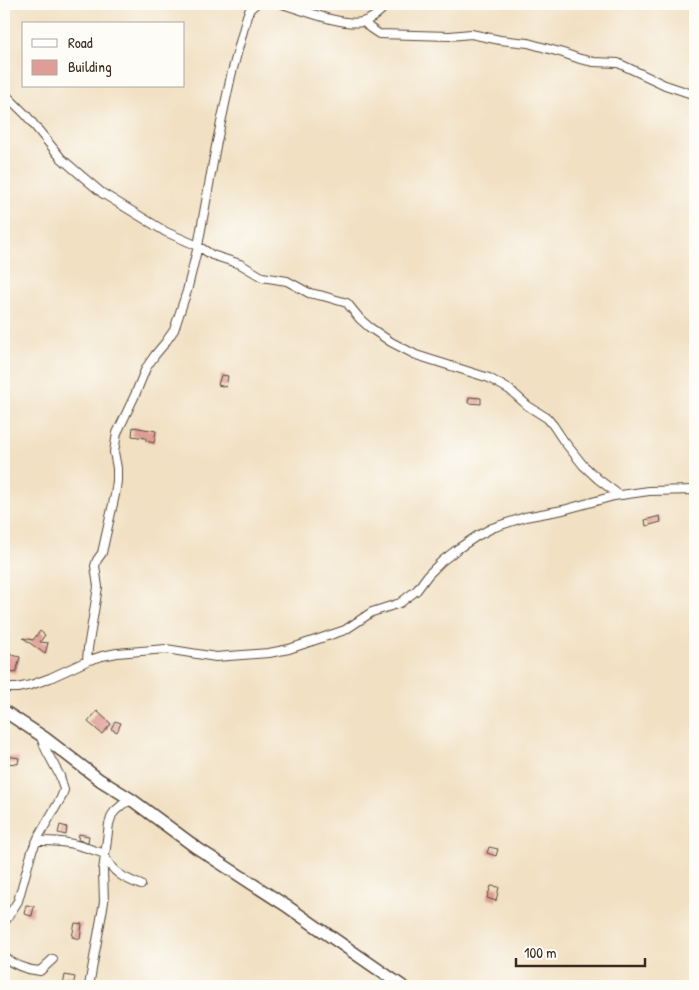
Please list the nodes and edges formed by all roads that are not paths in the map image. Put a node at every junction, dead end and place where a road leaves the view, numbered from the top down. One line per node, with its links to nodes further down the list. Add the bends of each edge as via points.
1 (256, 4): 7 (street, via 247,16 231,76)
2 (282, 4): 4 (street, via 322,17)
3 (387, 4): 4 (street)
4 (364, 22): 6 (street, via 378,34 471,34 528,43 594,62 618,63)
5 (4, 93): 7 (street, via 61,158 102,193 166,232)
6 (695, 97)
7 (198, 246): 9 (street, via 262,277 287,281 308,293 348,303 360,319 391,342 416,355 497,382 547,418 584,465); 10 (street, via 174,330 146,368 117,434 114,452 117,481 108,530 95,566 98,587)
8 (695, 490): 9 (street)
9 (619, 495): 10 (street, via 492,528 448,556 417,590 400,603 372,612 345,630 289,649 216,657 150,650 117,653)
10 (87, 661): 11 (street, via 31,685)
11 (4, 688)
12 (4, 711): 13 (main road)
13 (40, 735): 14 (main road); 15 (street, via 64,790)
14 (132, 800): 16 (street, via 112,815); 22 (main road, via 197,848)
15 (37, 841): 16 (street, via 68,842); 18 (street, via 18,901)
16 (105, 856): 17 (street, via 118,875); 21 (street, via 104,902)
17 (141, 885)
18 (4, 923)
19 (4, 957): 20 (street, via 34,971 40,971)
20 (53, 958)
21 (89, 986)
22 (402, 986)

